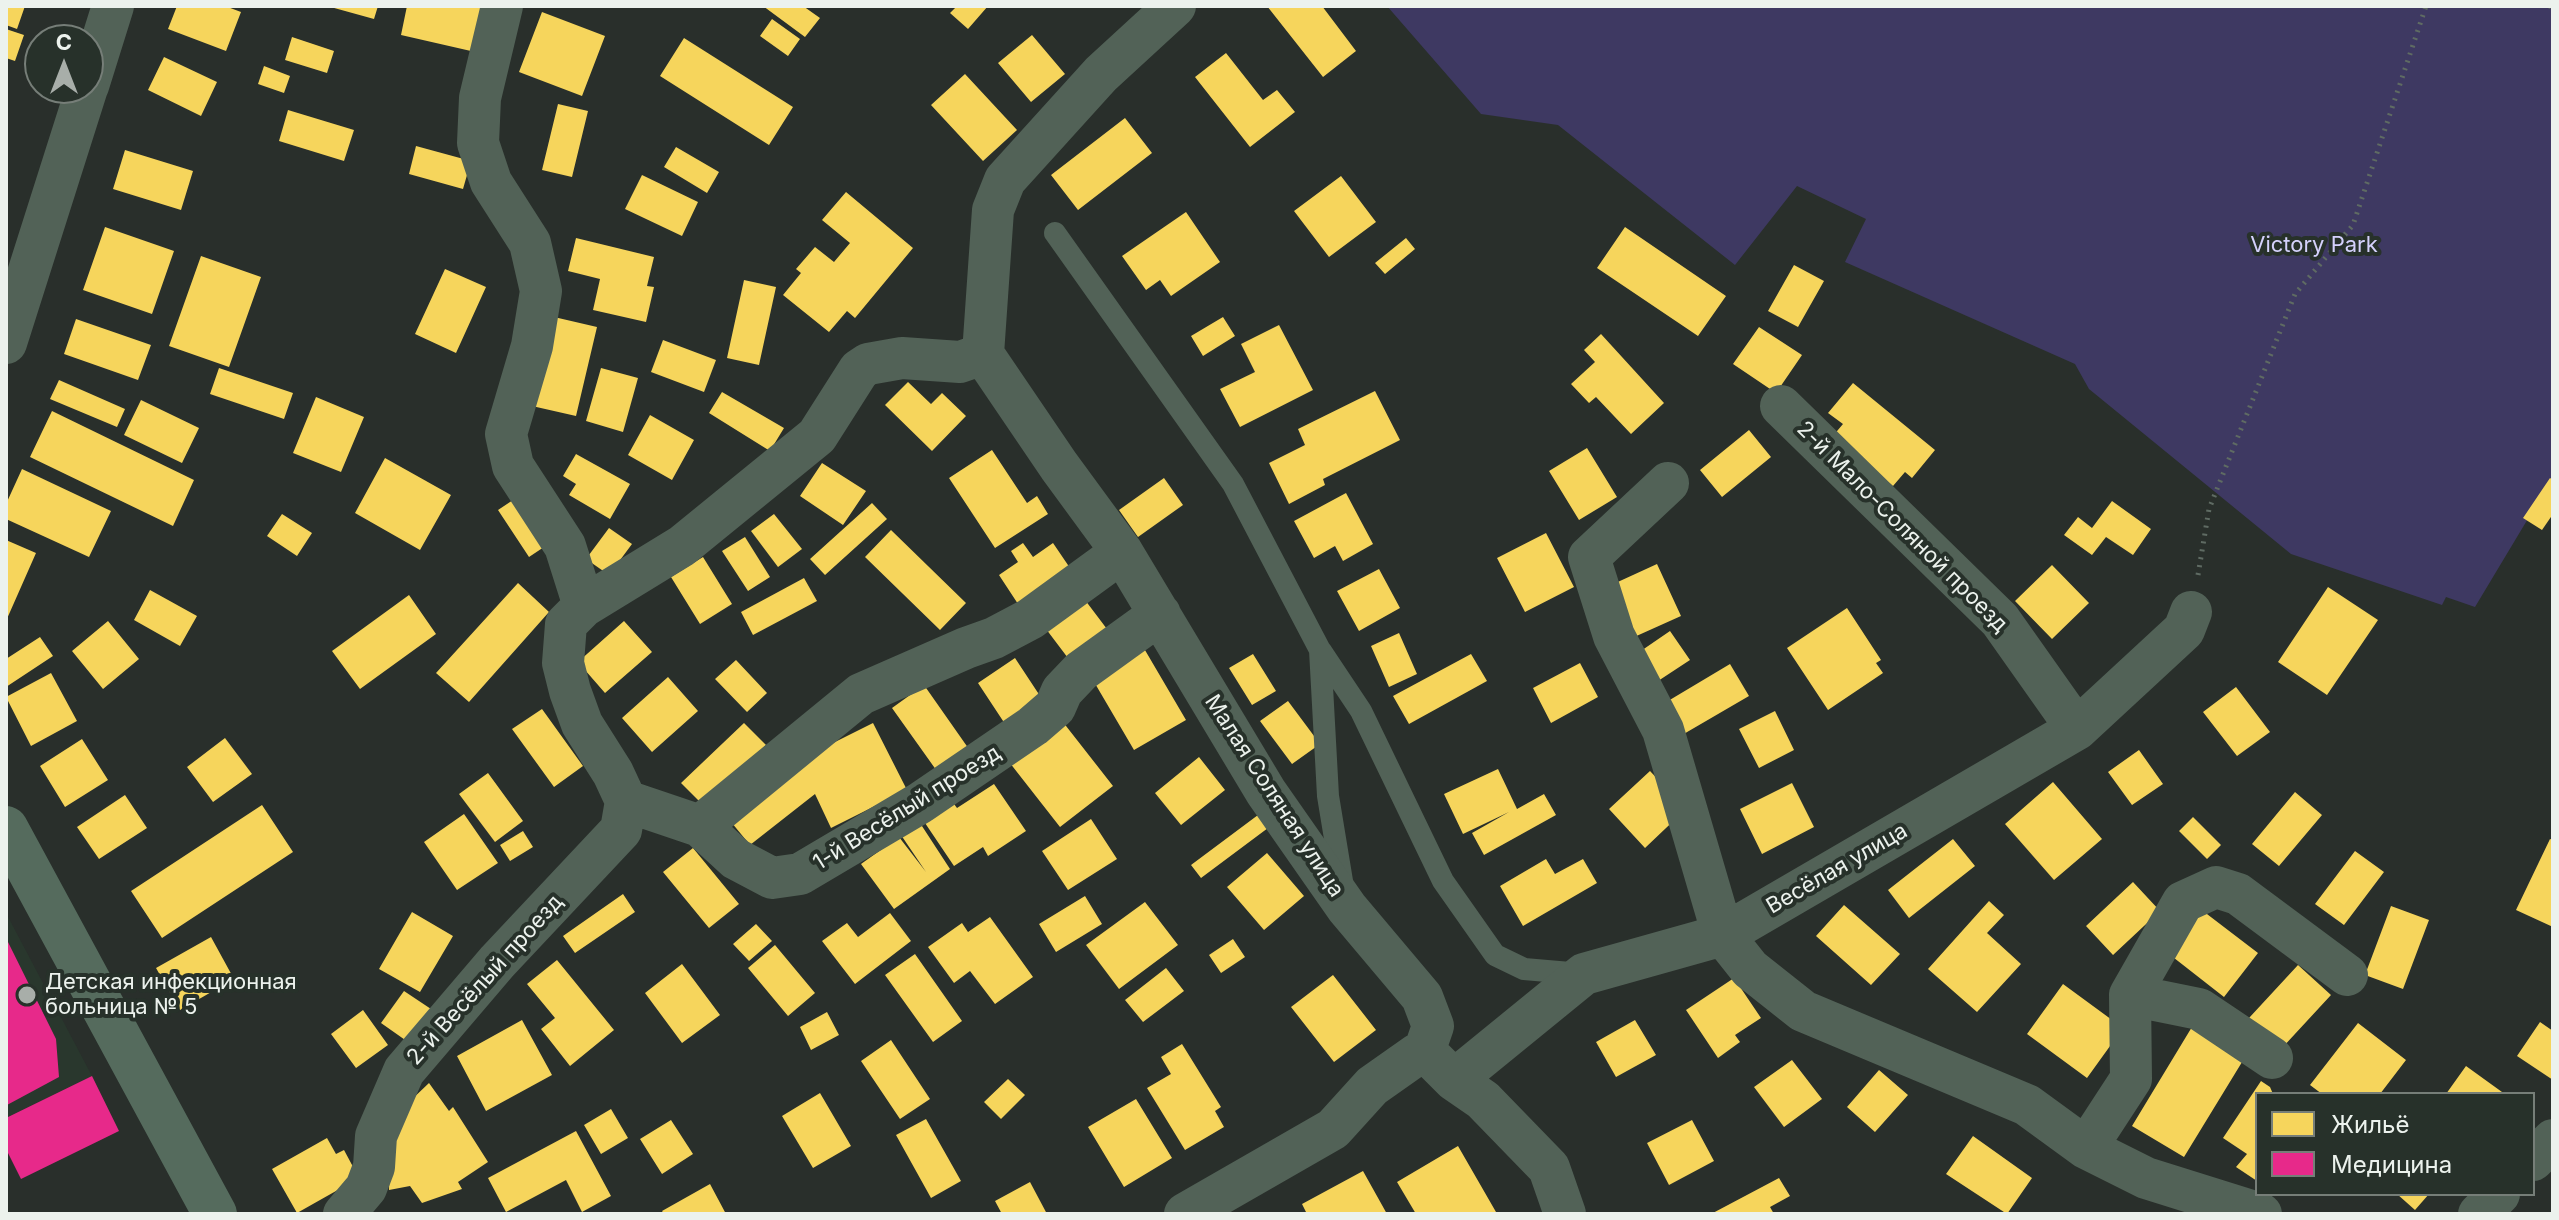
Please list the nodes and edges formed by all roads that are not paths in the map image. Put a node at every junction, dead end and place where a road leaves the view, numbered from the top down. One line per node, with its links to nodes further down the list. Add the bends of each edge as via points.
1 (113, 6): 4 (street)
2 (502, 6): 12 (street, via 480,98 478,143 491,182 530,243 541,291 532,346 506,434 513,466 565,546)
3 (1175, 6): 8 (street, via 1101,74 1005,180 993,210)
4 (104, 35)
5 (83, 104): 7 (street)
6 (1055, 233): 15 (lane, via 1233,484)
7 (6, 343)
8 (983, 354): 11 (street, Малая Соляная улица); 12 (street, via 960,362 902,358 868,364 817,436 682,546)
9 (1781, 406): 16 (street, 2-й Мало-Соляной проезд, via 2000,620)
10 (1668, 483): 21 (street, via 1589,557 1614,636 1663,730)
11 (1122, 552): 14 (street, Малая Соляная улица); 18 (street, via 1030,619 861,694)
12 (584, 606): 17 (street, via 566,624 563,663 582,724)
13 (2191, 612): 16 (street, Весёлая улица, via 2184,630)
14 (1160, 614): 18 (street, 1-й Весёлый проезд, via 1081,671 1055,707 1033,726 920,803 800,874 772,878 736,859); 20 (street, Малая Соляная улица, via 1266,792)
15 (1320, 650): 20 (lane, via 1328,796); 22 (lane, via 1361,711 1443,881 1495,955 1524,969)
16 (2077, 729): 21 (street, Весёлая улица)
17 (626, 801): 18 (street, 1-й Весёлый проезд); 33 (street, 2-й Весёлый проезд, via 621,830 404,1071 376,1136 366,1188)
18 (700, 826)
19 (6, 828): 32 (main road)
20 (1347, 908): 25 (street, Малая Соляная улица, via 1422,997 1433,1026)
21 (1723, 935): 22 (street, Весёлая улица); 29 (street, via 1750,969 1803,1011 2027,1105)
22 (1584, 974): 27 (street, Весёлая улица)
23 (2347, 975): 24 (street, via 2238,894 2216,887 2183,902)
24 (2130, 995): 26 (street, via 2199,1009); 29 (street, via 2131,1079)
25 (1424, 1052): 27 (street); 34 (street, via 1372,1086 1333,1129)
26 (2272, 1058)
27 (1454, 1080): 35 (street, via 1483,1100 1549,1168)
28 (2553, 1140): 30 (street)
29 (2086, 1148): 36 (street, via 2146,1178)
30 (2535, 1158)
31 (2497, 1196): 37 (street)
32 (215, 1214)
33 (344, 1214)
34 (1185, 1214)
35 (1565, 1214)
36 (2261, 1214)
37 (2479, 1214)

